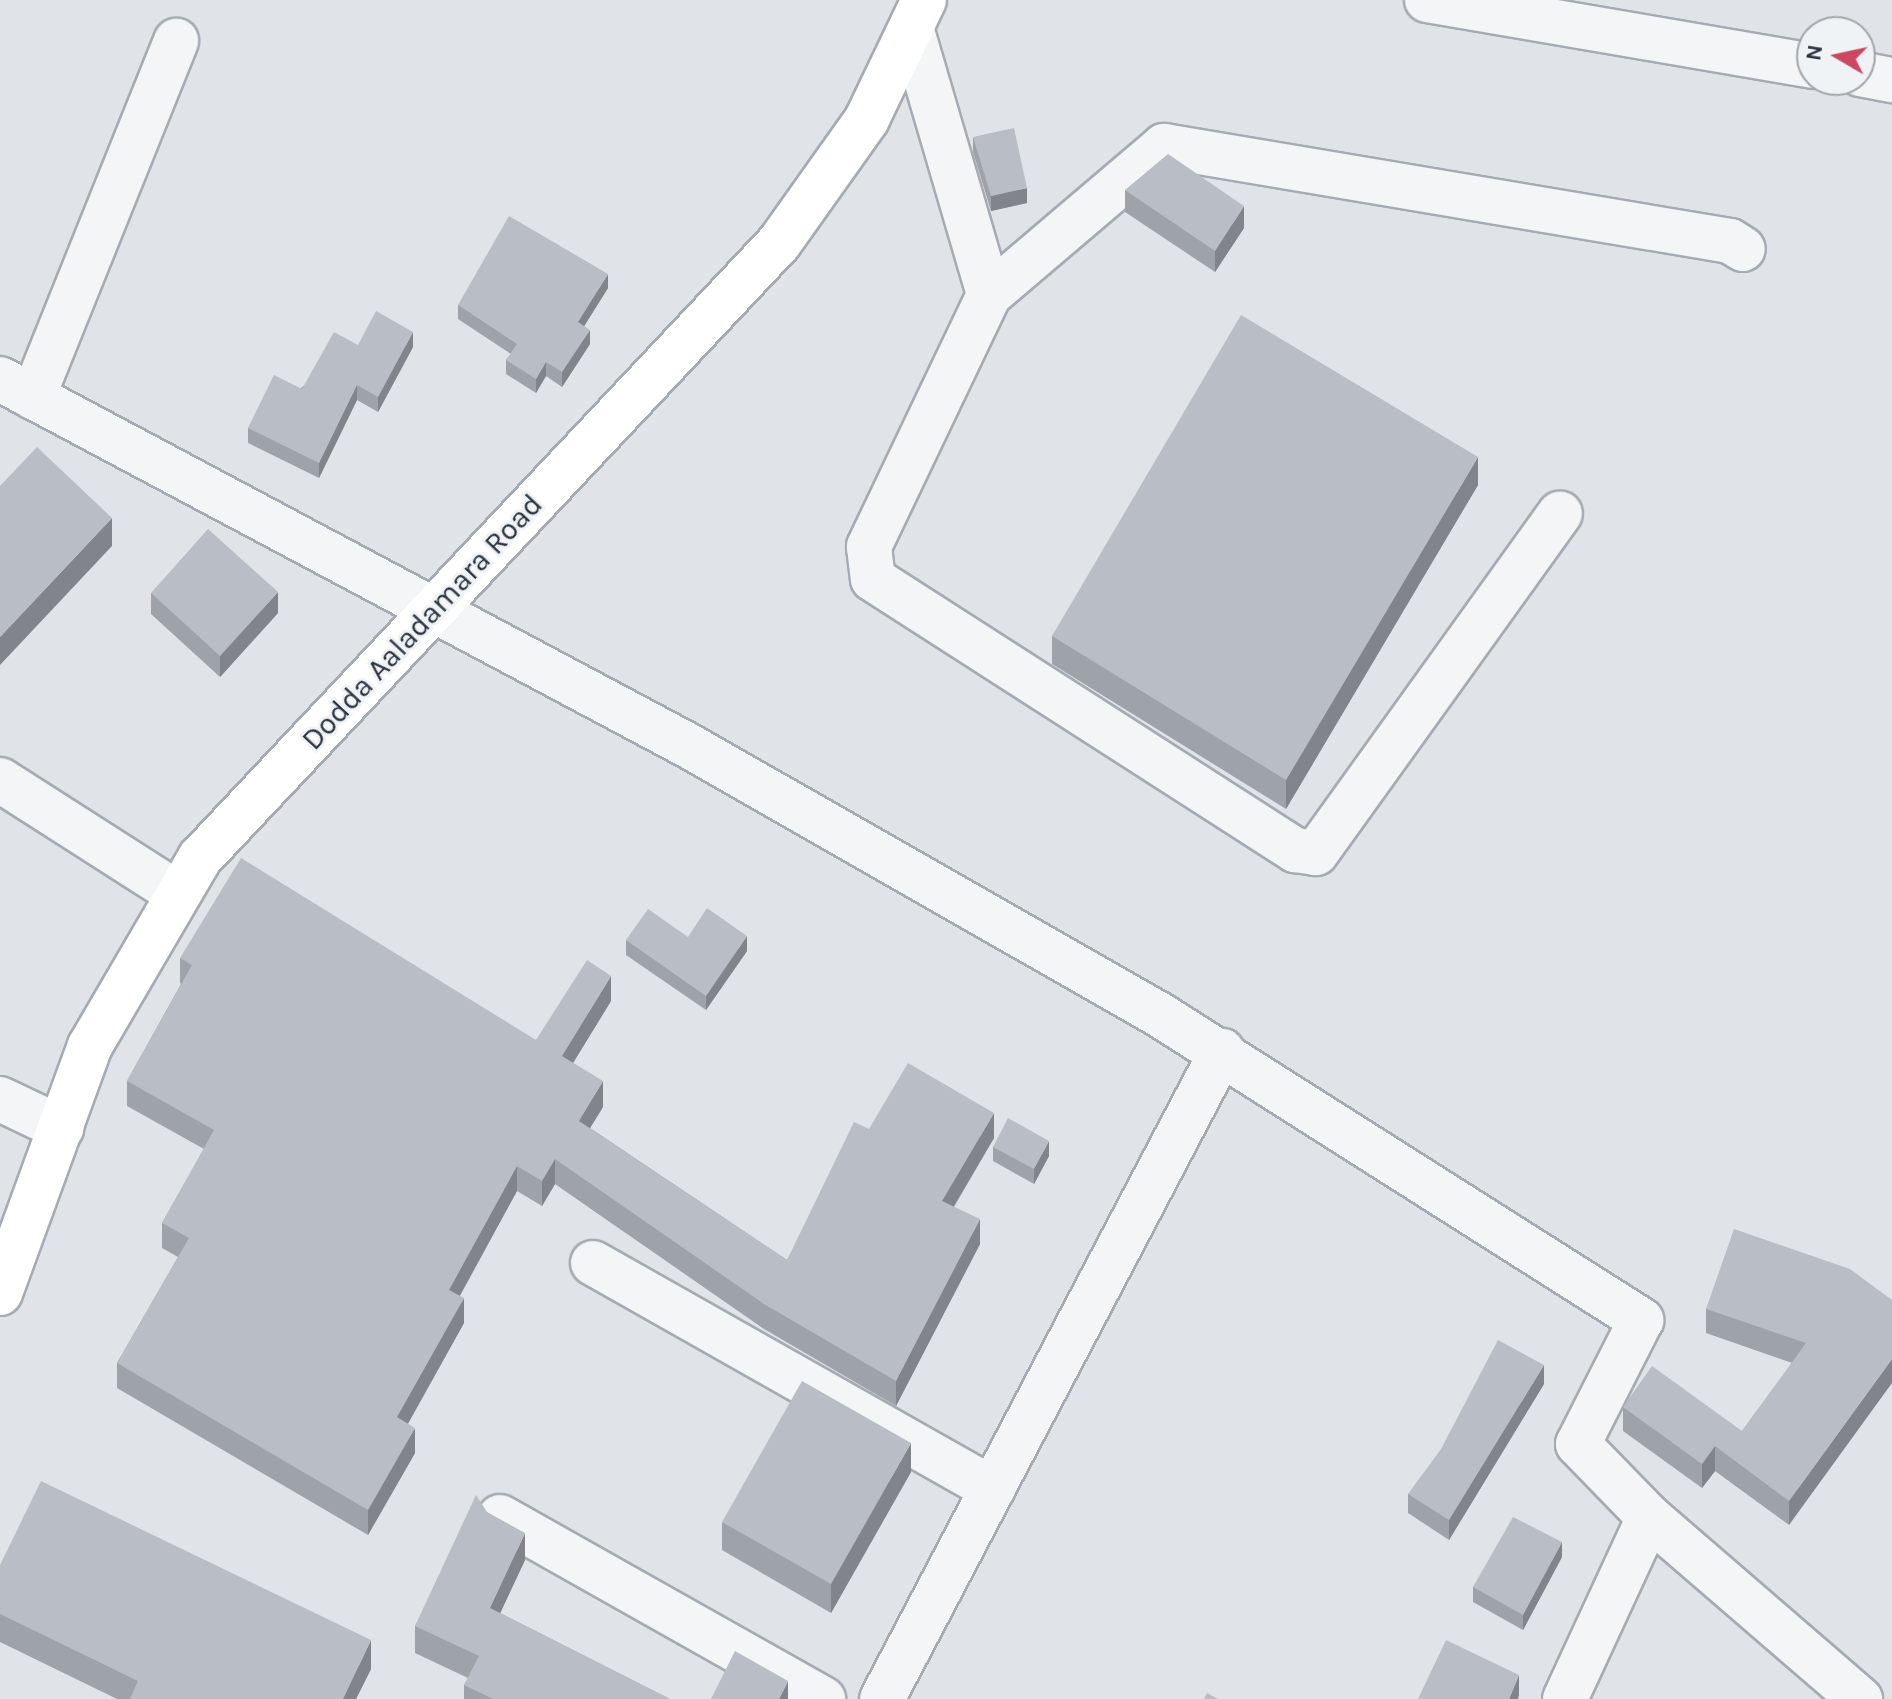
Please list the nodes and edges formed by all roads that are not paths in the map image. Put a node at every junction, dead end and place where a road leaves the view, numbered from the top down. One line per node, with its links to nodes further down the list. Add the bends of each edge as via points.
1 (1427, 0): 4 (street)
2 (918, 15): 6 (street); 9 (main road, Dodda Aaladamara Road, via 867,119 779,243)
3 (176, 41): 7 (street)
4 (1796, 63)
5 (1743, 249): 6 (street, via 1730,241 1164,146)
6 (989, 295): 8 (street, via 869,547 867,570 1295,850 1324,848)
7 (17, 388): 9 (street)
8 (1560, 514)
9 (430, 614): 11 (main road, Dodda Aaladamara Road, via 200,858); 12 (street, via 689,746)
10 (0, 780): 11 (street)
11 (178, 894): 14 (main road, Dodda Aaladamara Road, via 90,1046)
12 (1222, 1051): 17 (street); 19 (street, via 1641,1320 1578,1444)
13 (0, 1099): 14 (street)
14 (61, 1128): 16 (main road, Dodda Aaladamara Road)
15 (593, 1263): 17 (street)
16 (0, 1293)
17 (992, 1489): 21 (street)
18 (500, 1517): 20 (street)
19 (1649, 1517): 22 (street); 23 (street)
20 (823, 1699)
21 (882, 1699)
22 (1565, 1699)
23 (1860, 1699)

